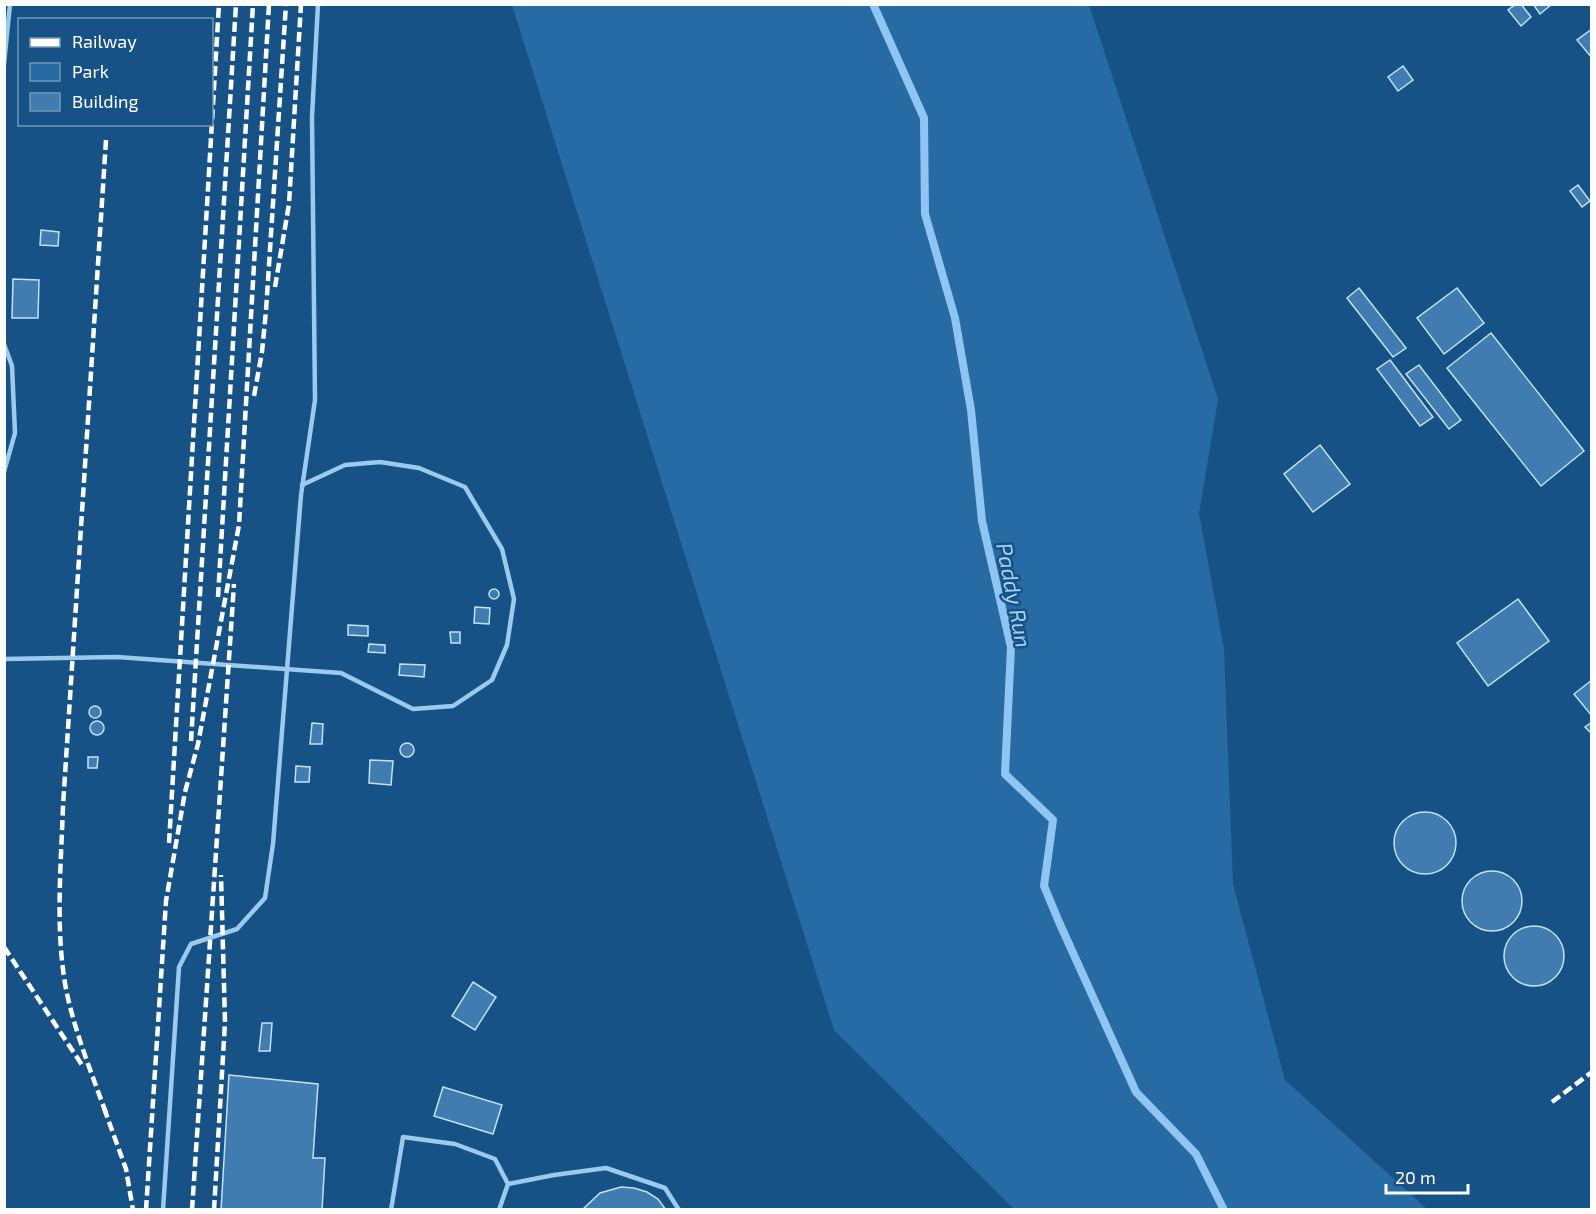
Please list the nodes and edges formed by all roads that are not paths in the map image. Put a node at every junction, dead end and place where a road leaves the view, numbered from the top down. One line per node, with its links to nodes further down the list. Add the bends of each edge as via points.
1 (10, 4): 3 (lane)
2 (318, 4): 6 (lane, via 312,117 315,400)
3 (4, 64)
4 (4, 344): 5 (lane, via 12,366 15,433)
5 (4, 472)
6 (302, 485): 8 (lane); 8 (lane, via 345,465 380,462 419,468 465,487 502,549 514,599 507,645 492,680 453,706 413,709 341,673)
7 (4, 659): 8 (lane, via 117,657)
8 (288, 668): 10 (lane, via 265,898 237,929 191,944 179,967)
9 (508, 1184): 11 (lane, via 495,1159 455,1144 403,1137); 12 (lane); 13 (lane, via 606,1168 665,1188)
10 (163, 1209)
11 (391, 1209)
12 (499, 1209)
13 (679, 1209)

